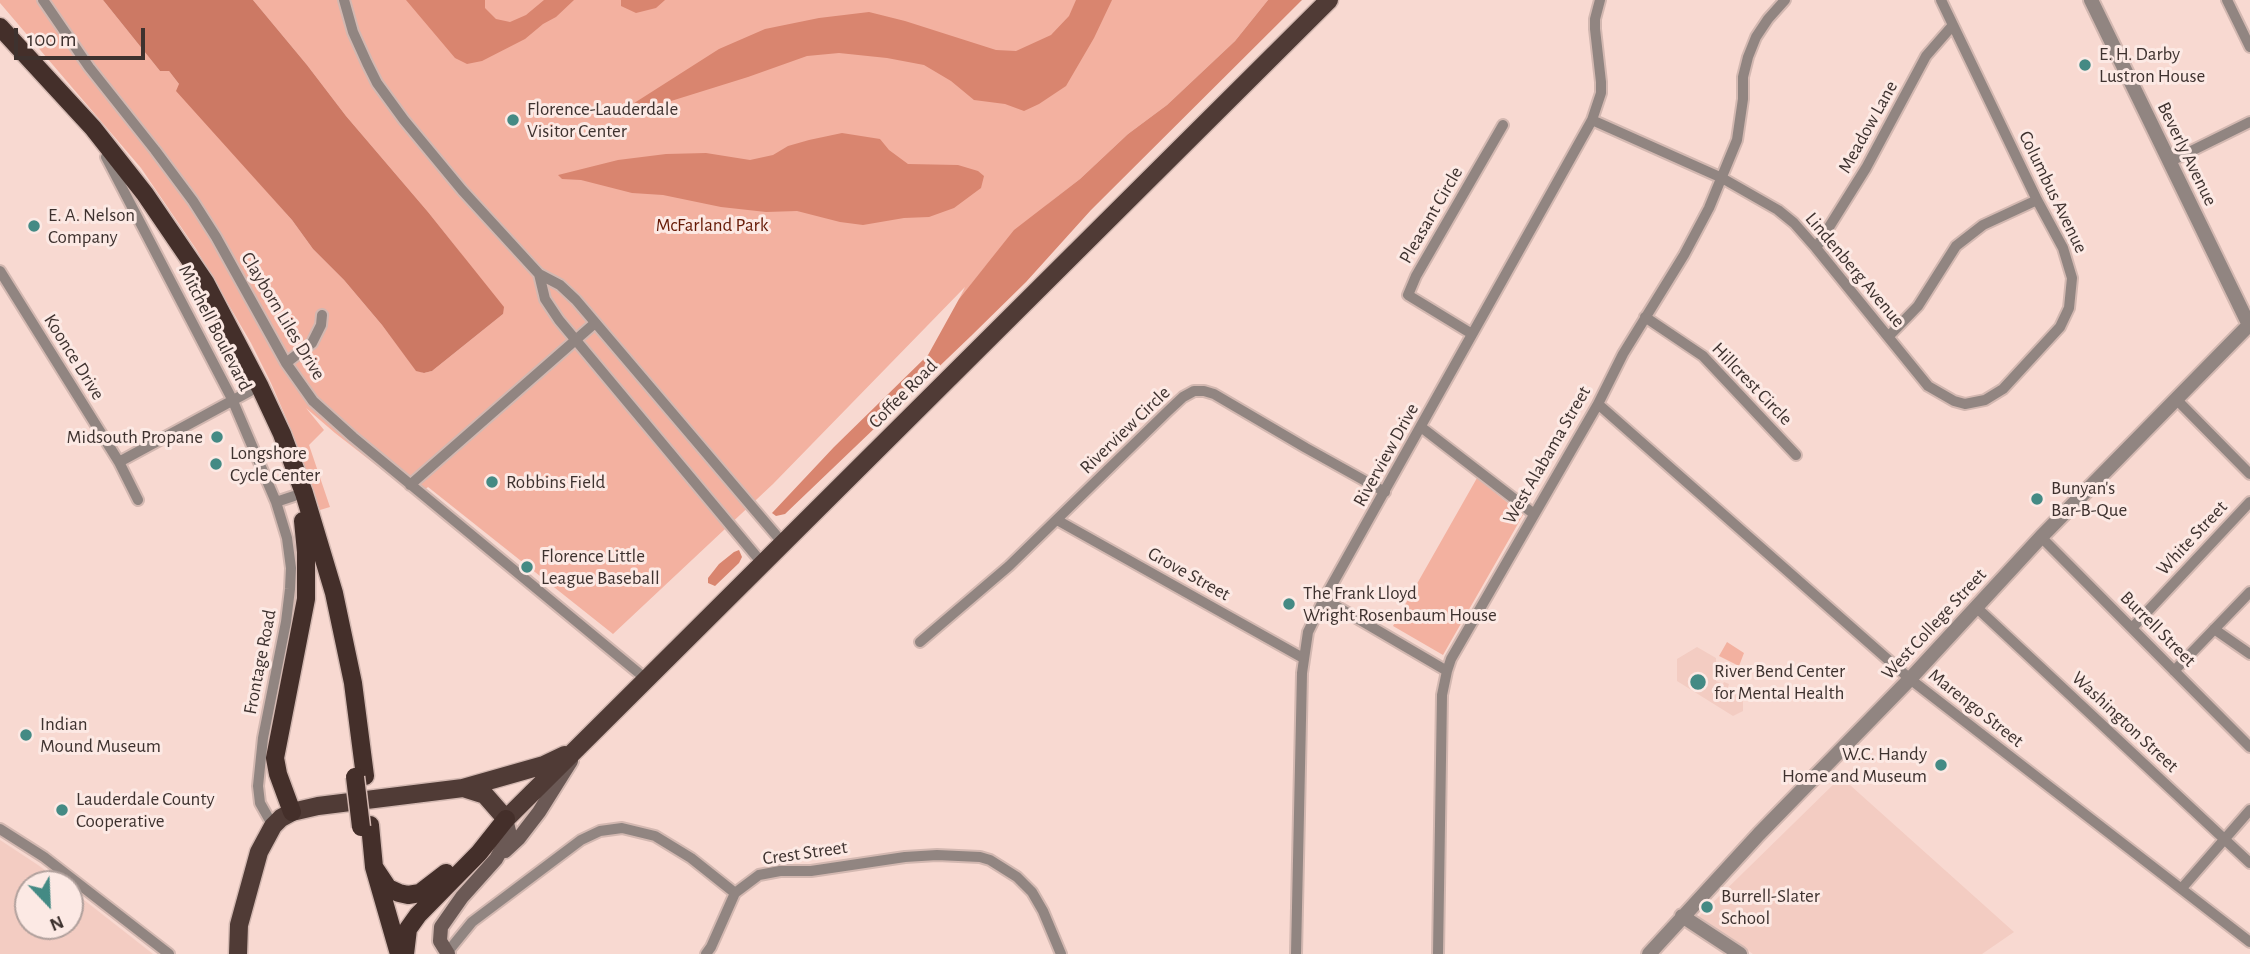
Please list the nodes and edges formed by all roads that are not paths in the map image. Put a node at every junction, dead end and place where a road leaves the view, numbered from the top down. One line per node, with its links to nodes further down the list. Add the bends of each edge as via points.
1 (43, 0): 30 (street, Clayborn Liles Drive, via 199,209)
2 (344, 0): 22 (street, via 377,83 462,190)
3 (1329, 0): 50 (main road, Coffee Road)
4 (1600, 0): 13 (street, Riverview Drive, via 1595,29 1601,93)
5 (1785, 0): 18 (street, West Alabama Street, via 1756,37 1748,57 1737,140)
6 (1941, 0): 9 (street, Columbus Avenue)
7 (2091, 0): 17 (street, Beverly Avenue)
8 (2227, 0): 12 (street)
9 (1953, 25): 19 (street, Columbus Avenue); 20 (street, Meadow Lane, via 1926,56 1866,168)
10 (0, 27): 66 (highway, via 93,128 145,194 205,282 260,387 304,493 334,593 353,684)
11 (0, 40): 16 (highway)
12 (2250, 47)
13 (1592, 120): 18 (street, Lindenberg Avenue); 27 (street, Riverview Drive)
14 (2250, 122): 17 (street)
15 (1503, 125): 27 (street, Pleasant Circle, via 1408,295)
16 (106, 157): 31 (highway, via 186,269); 32 (street, Mitchell Boulevard)
17 (2168, 162): 26 (street, Beverly Avenue)
18 (1722, 178): 20 (street, Lindenberg Avenue, via 1787,216); 24 (street, West Alabama Street)
19 (2037, 200): 28 (street, via 1983,225 1956,246 1918,306); 35 (street, Columbus Avenue, via 2070,267 2070,309 2054,336 2003,389 1985,400)
20 (1816, 248): 28 (street, Lindenberg Avenue)
21 (0, 271): 38 (street, Koonce Drive)
22 (539, 274): 25 (street, via 560,285); 29 (street, via 545,299)
23 (322, 315): 30 (street, via 312,343)
24 (1645, 317): 34 (street, West Alabama Street); 37 (street, Hillcrest Circle, via 1703,356)
25 (596, 323): 29 (street); 50 (street)
26 (2249, 324): 33 (street, West College Street)
27 (1472, 334): 36 (street, Riverview Drive)
28 (1888, 337): 35 (street, Lindenberg Avenue, via 1928,386)
29 (575, 341): 40 (street); 51 (street)
30 (286, 363): 40 (street, Clayborn Liles Drive, via 321,408)
31 (250, 391): 32 (street); 42 (highway)
32 (232, 399): 38 (street); 44 (street, Mitchell Boulevard)
33 (2176, 399): 39 (street); 49 (street, West College Street)
34 (1598, 404): 46 (street, West Alabama Street); 63 (street, Marengo Street)
35 (1965, 404)
36 (1421, 427): 41 (street, Riverview Drive); 46 (street)
37 (1796, 455)
38 (119, 461): 43 (street, Koonce Drive)
39 (2250, 474)
40 (410, 485): 62 (street, Clayborn Liles Drive)
41 (1385, 492): 47 (street, Riverview Circle, via 1204,390 1183,397); 53 (street, Riverview Drive)
42 (294, 496): 44 (street); 48 (highway)
43 (138, 500)
44 (276, 502): 71 (street, Frontage Road, via 291,568 258,786 260,803)
45 (2250, 502): 55 (street, White Street)
46 (1534, 514): 60 (street, West Alabama Street)
47 (1057, 520): 57 (street, Riverview Circle); 59 (street, Grove Street)
48 (303, 521): 66 (highway, via 334,642); 69 (highway, via 306,598 275,758)
49 (2041, 537): 54 (street, West College Street); 55 (street, Burrell Street)
50 (782, 542): 51 (main road, Coffee Road)
51 (762, 563): 62 (main road, Coffee Road)
52 (2250, 592): 56 (street)
53 (1324, 599): 59 (street, Riverview Drive, via 1308,632); 60 (street)
54 (1976, 607): 63 (street, West College Street); 74 (street, Washington Street)
55 (2132, 628): 61 (street, Burrell Street)
56 (2214, 629): 58 (street); 61 (street)
57 (920, 642)
58 (2250, 654)
59 (1303, 658): 90 (street, Riverview Drive)
60 (1447, 671): 91 (street, West Alabama Street, via 1442,695)
61 (2174, 671): 64 (street, Burrell Street)
62 (646, 679): 65 (main road, Coffee Road)
63 (1910, 679): 78 (street, Marengo Street); 80 (street, West College Street)
64 (2250, 747)
65 (578, 750): 67 (main road, via 544,765); 70 (main road, Coffee Road); 75 (main road, via 539,812)
66 (360, 776): 72 (highway)
67 (463, 788): 69 (main road); 70 (main road, via 485,796)
68 (2250, 810): 74 (street)
69 (292, 812): 71 (main road)
70 (506, 819): 75 (main road, via 509,831); 77 (highway, via 420,893 408,895 388,888); 87 (highway, via 418,915 408,929)
71 (273, 826): 84 (main road, via 247,892)
72 (365, 826): 77 (highway); 85 (highway, via 369,883)
73 (0, 830): 83 (street, via 44,857)
74 (2225, 839): 76 (street, Washington Street); 78 (street)
75 (496, 859): 88 (main road, via 441,927 440,941)
76 (2250, 863)
77 (374, 867): 86 (highway)
78 (2182, 888): 81 (street, Marengo Street)
79 (735, 893): 82 (street); 88 (street, via 655,836 622,828 600,831 472,922); 89 (street, Crest Street, via 759,876 779,871 811,871 915,856 980,857 1009,870 1032,892)
80 (1682, 916): 92 (street, West College Street); 93 (street)
81 (2250, 942)
82 (712, 952)
83 (170, 954)
84 (237, 954)
85 (387, 954)
86 (399, 954)
87 (405, 954)
88 (447, 954)
89 (1061, 954)
90 (1296, 954)
91 (1438, 954)
92 (1649, 954)
93 (1740, 954)

